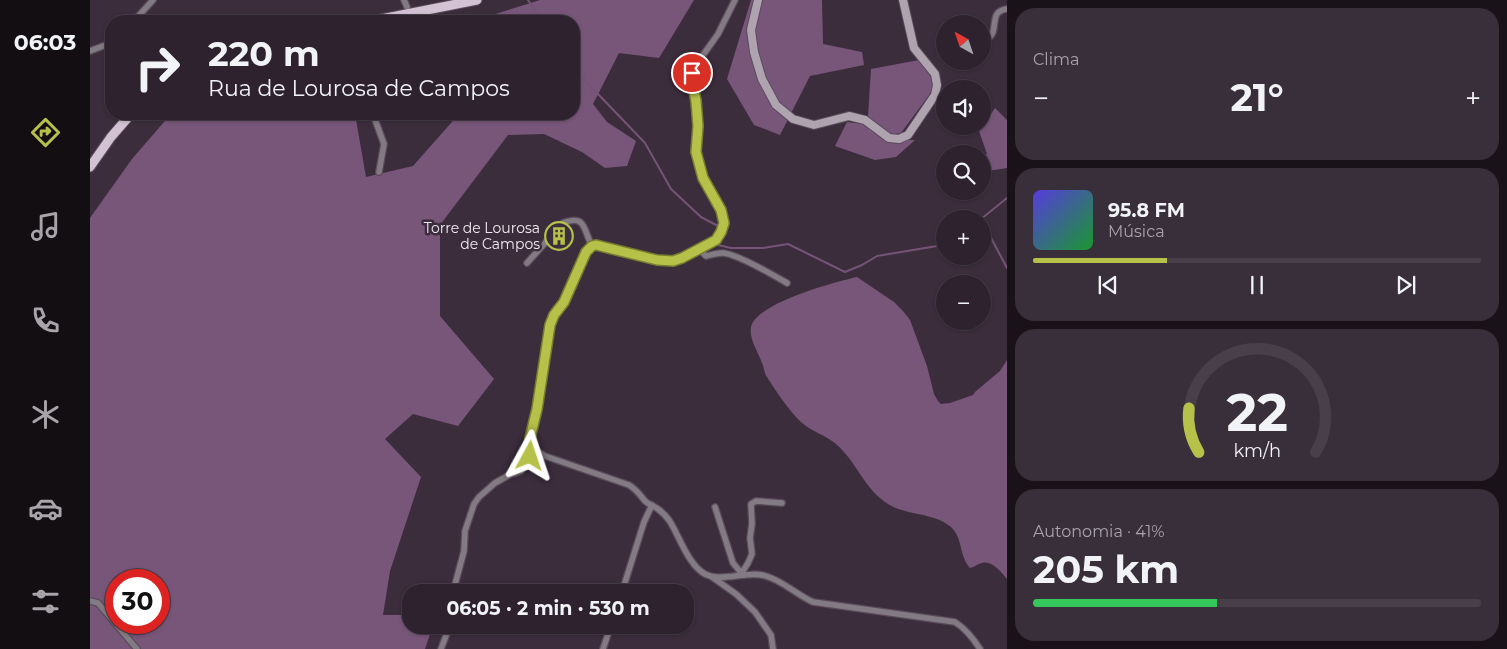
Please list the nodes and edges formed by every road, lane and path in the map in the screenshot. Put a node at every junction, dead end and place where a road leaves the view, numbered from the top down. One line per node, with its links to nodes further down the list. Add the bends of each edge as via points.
1 (153, 0): 9 (street)
2 (404, 0): 7 (street)
3 (477, 0): 10 (main road)
4 (735, 0): 19 (street, via 718,34 692,73 698,126 696,152 703,178 721,210 724,223 716,240)
5 (758, 0): 6 (street, via 751,30 754,52 762,79 776,105 793,119 814,125 849,116 865,120 889,138 898,139 908,135 935,96 937,84 935,74 914,48)
6 (903, 0)
7 (407, 7)
8 (1007, 9): 11 (street, via 998,13)
9 (139, 15)
10 (401, 15)
11 (991, 36)
12 (105, 45): 13 (street)
13 (90, 51)
14 (127, 120): 16 (main road)
15 (376, 120): 17 (street, via 384,144)
16 (90, 166)
17 (379, 172)
18 (592, 246): 19 (street, via 673,261); 20 (street, via 581,222 568,221); 22 (street, via 550,325 530,438)
19 (699, 249): 21 (street, via 706,256 724,252)
20 (527, 263)
21 (787, 283)
22 (533, 446): 24 (street, via 545,456 629,485); 28 (street, via 521,471 495,483 474,504 465,531 464,551)
23 (782, 503): 26 (street, via 756,501 751,504 752,554)
24 (652, 505): 27 (street, via 670,521 696,566); 29 (street)
25 (714, 507): 26 (street, via 733,563)
26 (743, 575): 27 (street); 37 (street, via 765,576 778,581 813,602 955,622 972,635)
27 (710, 576): 36 (street, via 755,612 771,635)
28 (455, 584)
29 (625, 584)
30 (90, 602): 33 (street, via 98,603)
31 (447, 634): 34 (street)
32 (608, 634): 35 (street)
33 (137, 649)
34 (441, 649)
35 (603, 649)
36 (772, 649)
37 (980, 649)

